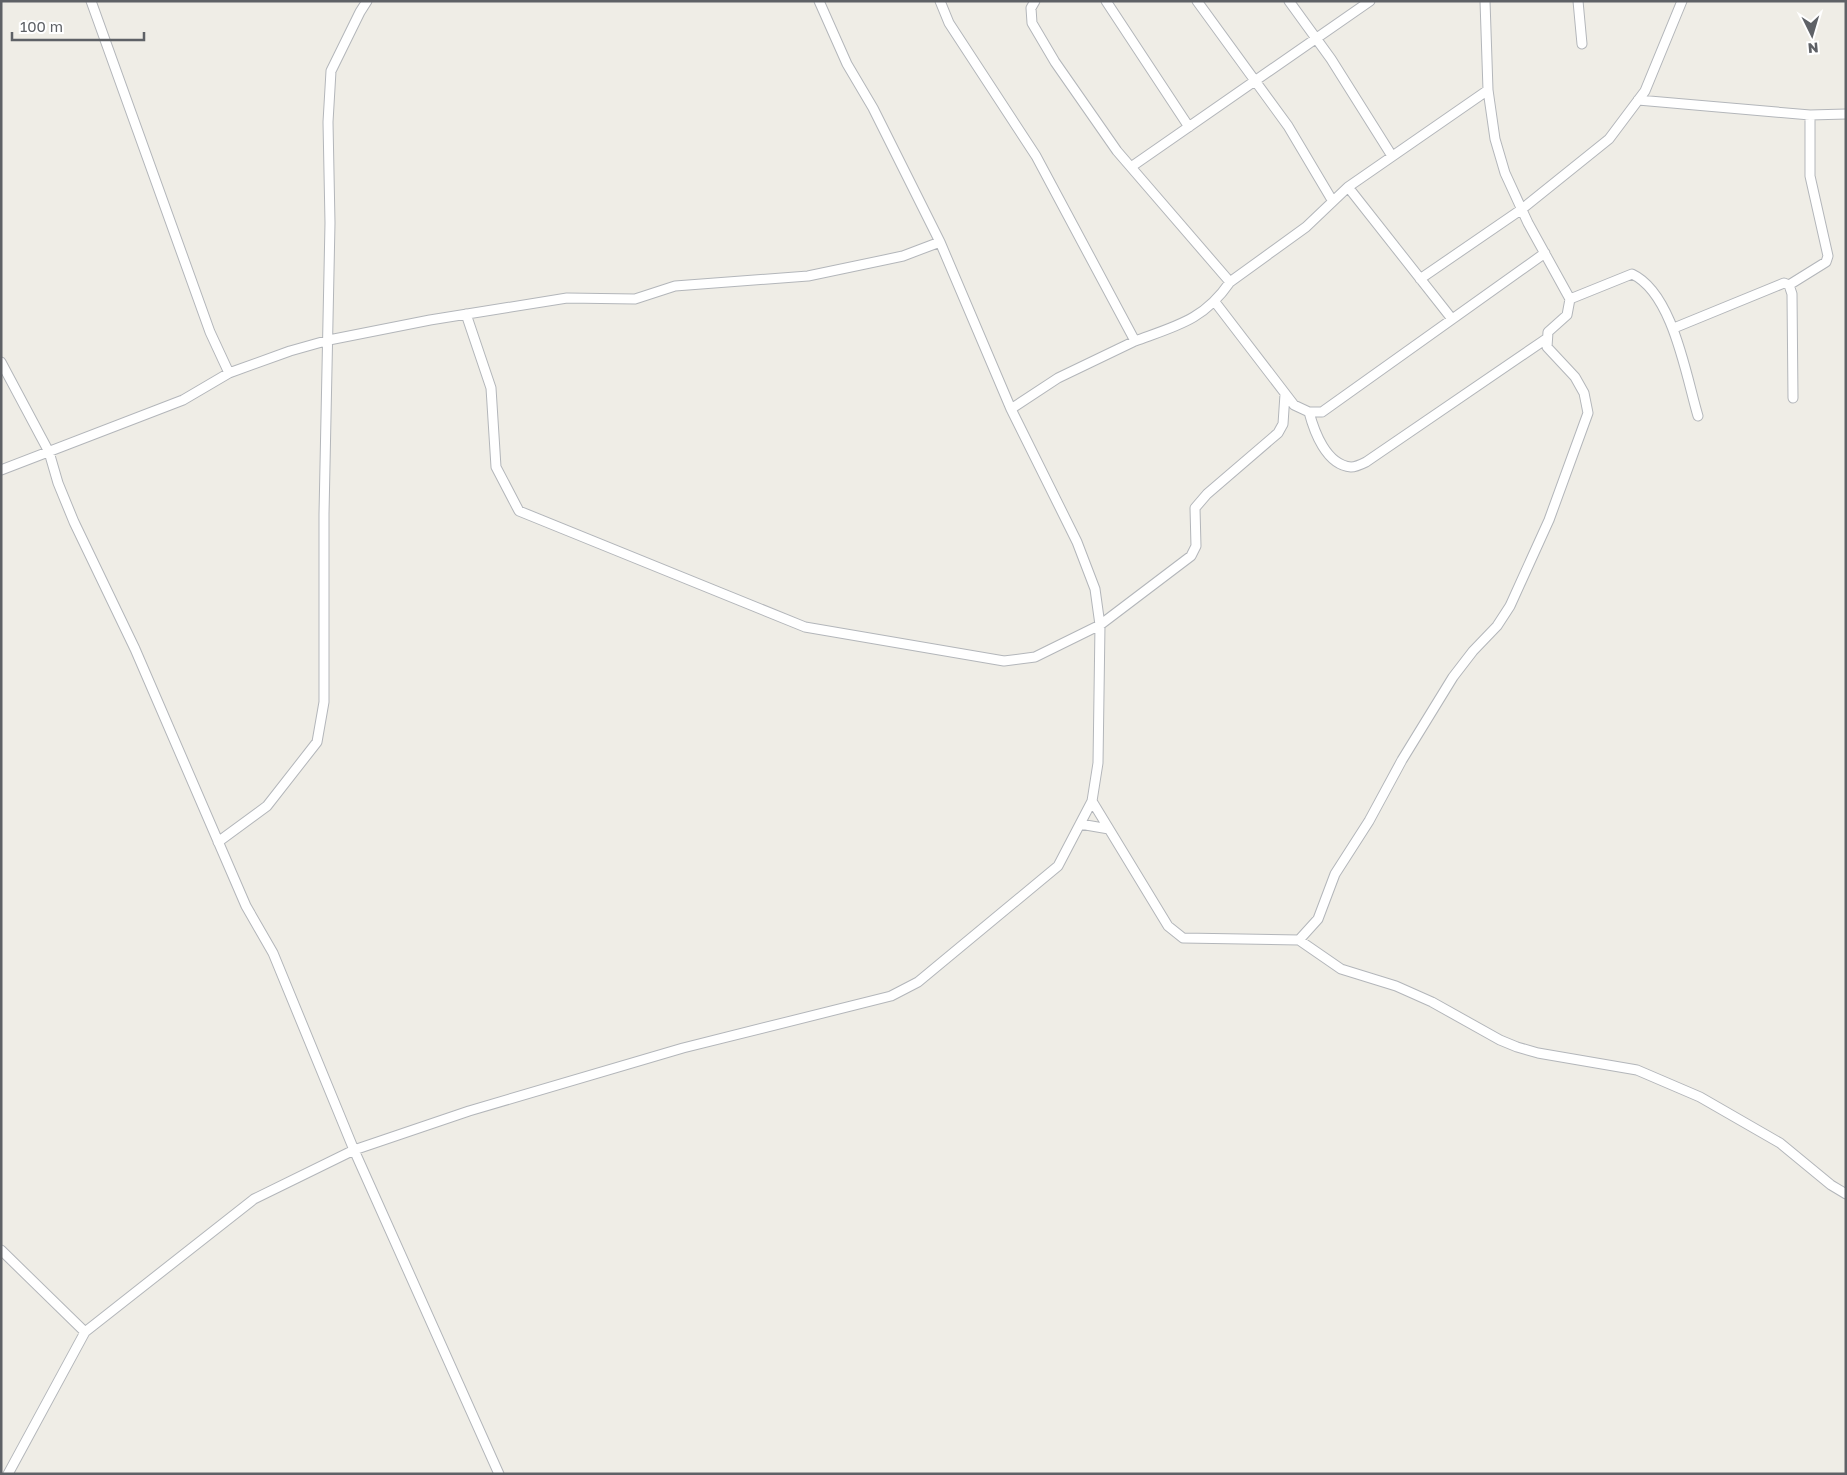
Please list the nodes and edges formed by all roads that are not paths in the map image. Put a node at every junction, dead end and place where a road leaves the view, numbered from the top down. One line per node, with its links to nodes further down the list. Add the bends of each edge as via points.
1 (91, 1): 40 (street, via 210,332)
2 (367, 1): 37 (street, via 332,71 328,122)
3 (819, 1): 26 (street, via 847,64)
4 (940, 1): 38 (street, via 949,23 1036,156)
5 (1035, 1): 22 (street, via 1031,8 1032,23 1094,119)
6 (1106, 1): 20 (street)
7 (1197, 1): 15 (street)
8 (1289, 1): 13 (street)
9 (1370, 1): 13 (street)
10 (1485, 1): 16 (street)
11 (1578, 1): 14 (street)
12 (1682, 1): 17 (street)
13 (1317, 40): 15 (street); 21 (street)
14 (1582, 44)
15 (1256, 81): 20 (street); 24 (street, via 1288,126)
16 (1488, 90): 21 (street); 25 (street, via 1495,139 1505,173)
17 (1638, 100): 19 (street); 25 (street, via 1609,139)
18 (1846, 114): 19 (street)
19 (1810, 115): 30 (street, via 1810,176 1828,256 1826,262)
20 (1188, 127): 22 (street)
21 (1392, 156): 23 (street)
22 (1131, 167): 29 (street)
23 (1348, 187): 24 (street); 28 (street)
24 (1332, 200): 29 (street, via 1306,227)
25 (1522, 209): 27 (street); 28 (street)
26 (940, 242): 33 (street, via 903,256 808,276 675,286 635,299 567,298); 43 (street)
27 (1545, 253): 31 (street); 34 (street)
28 (1420, 279): 34 (street)
29 (1230, 282): 32 (street)
30 (1789, 285): 35 (street, via 1784,284); 42 (street, via 1792,294)
31 (1570, 299): 35 (street, via 1632,274 1642,278); 36 (street, via 1567,315 1548,332)
32 (1215, 302): 38 (street, via 1200,314); 41 (street)
33 (466, 314): 37 (street); 48 (street, via 491,388 496,467 519,511 805,627 1004,661 1035,657)
34 (1452, 319): 44 (street, via 1322,412)
35 (1674, 328): 45 (street)
36 (1546, 339): 44 (street, via 1366,462 1351,467 1336,461 1325,449); 53 (street, via 1547,347 1575,377 1584,393 1588,413 1549,520 1510,606 1453,677 1335,874 1318,919)
37 (329, 340): 40 (street); 52 (street, via 324,514 324,702 317,742 267,806)
38 (1135, 341): 43 (street, via 1058,378)
39 (1, 362): 46 (street)
40 (229, 373): 46 (street, via 183,400)
41 (1285, 394): 44 (street, via 1294,405); 48 (street, via 1278,433 1195,508 1196,546 1191,556)
42 (1793, 398)
43 (1011, 409): 48 (street, via 1077,542 1095,588)
44 (1309, 412)
45 (1698, 416)
46 (49, 452): 47 (street); 52 (street, via 74,522 135,649)
47 (1, 470)
48 (1100, 625): 49 (street, via 1098,763)
49 (1092, 801): 50 (street); 51 (street)
50 (1080, 824): 51 (street); 54 (street, via 1058,866 918,982 891,996 674,1051 469,1111)
51 (1109, 829): 53 (street, via 1162,918 1183,938)
52 (218, 842): 54 (street, via 246,906 273,953)
53 (1298, 940): 55 (street, via 1341,969 1396,986 1432,1002 1500,1040 1538,1053 1637,1070 1700,1097 1780,1143)
54 (354, 1150): 57 (street, via 254,1199); 59 (street)
55 (1846, 1194)
56 (1, 1250): 57 (street)
57 (85, 1332): 58 (street)
58 (8, 1474)
59 (498, 1474)

